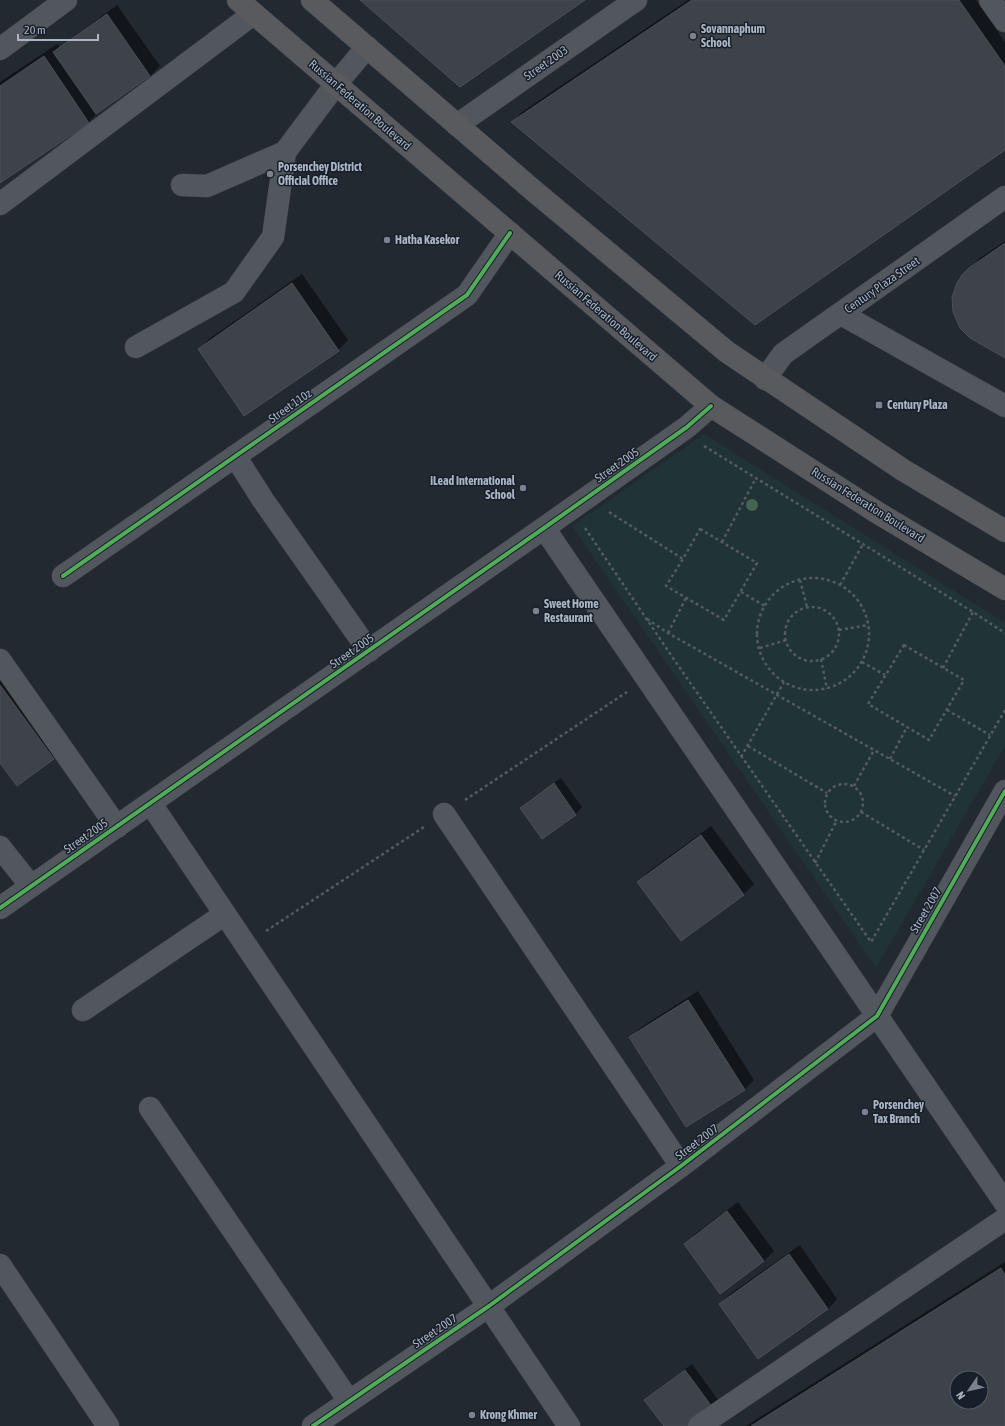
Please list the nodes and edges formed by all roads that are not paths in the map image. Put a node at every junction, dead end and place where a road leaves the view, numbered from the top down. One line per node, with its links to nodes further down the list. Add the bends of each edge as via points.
1 (66, 0): 8 (street)
2 (312, 0): 7 (highway)
3 (636, 0): 10 (street, Street 2003)
4 (990, 0): 6 (street)
5 (246, 7): 9 (highway, Russian Federation Boulevard); 14 (street)
6 (1005, 21)
7 (367, 47): 9 (street); 10 (highway)
8 (0, 49)
9 (336, 84): 11 (street); 15 (highway, Russian Federation Boulevard)
10 (457, 125): 18 (highway, via 727,352)
11 (285, 152): 12 (street, via 206,186); 17 (street, via 273,237 234,292)
12 (182, 185)
13 (1005, 197): 16 (street, Century Plaza Street)
14 (0, 204)
15 (510, 233): 19 (highway, Russian Federation Boulevard); 21 (street, Street 110z, via 467,295)
16 (841, 314): 18 (street, Century Plaza Street, via 783,354); 20 (street)
17 (136, 347)
18 (765, 379): 23 (highway, via 903,470)
19 (712, 406): 22 (street, Street 2005, via 687,427); 25 (highway, Russian Federation Boulevard, via 878,513)
20 (1005, 406)
21 (235, 456): 24 (street, Street 110z); 26 (street)
22 (544, 528): 26 (street, Street 2005); 37 (street)
23 (1005, 531)
24 (63, 576)
25 (1005, 589)
26 (369, 651): 29 (street, Street 2005)
27 (0, 660): 31 (street)
28 (1005, 791): 37 (street, Street 2007)
29 (151, 804): 31 (street, Street 2005); 35 (street)
30 (444, 814): 39 (street)
31 (117, 827): 33 (street, Street 2005)
32 (0, 847): 33 (street)
33 (31, 886): 34 (street, Street 2005)
34 (0, 908)
35 (225, 914): 36 (street); 43 (street)
36 (83, 1010)
37 (877, 1016): 39 (street, Street 2007); 40 (street)
38 (150, 1108): 44 (street)
39 (681, 1166): 43 (street, Street 2007)
40 (1005, 1203)
41 (1005, 1219): 48 (street)
42 (0, 1265): 45 (street)
43 (489, 1306): 44 (street, Street 2007); 47 (street)
44 (349, 1401): 46 (street, Street 2007)
45 (108, 1426)
46 (313, 1426)
47 (569, 1426)
48 (699, 1426)

